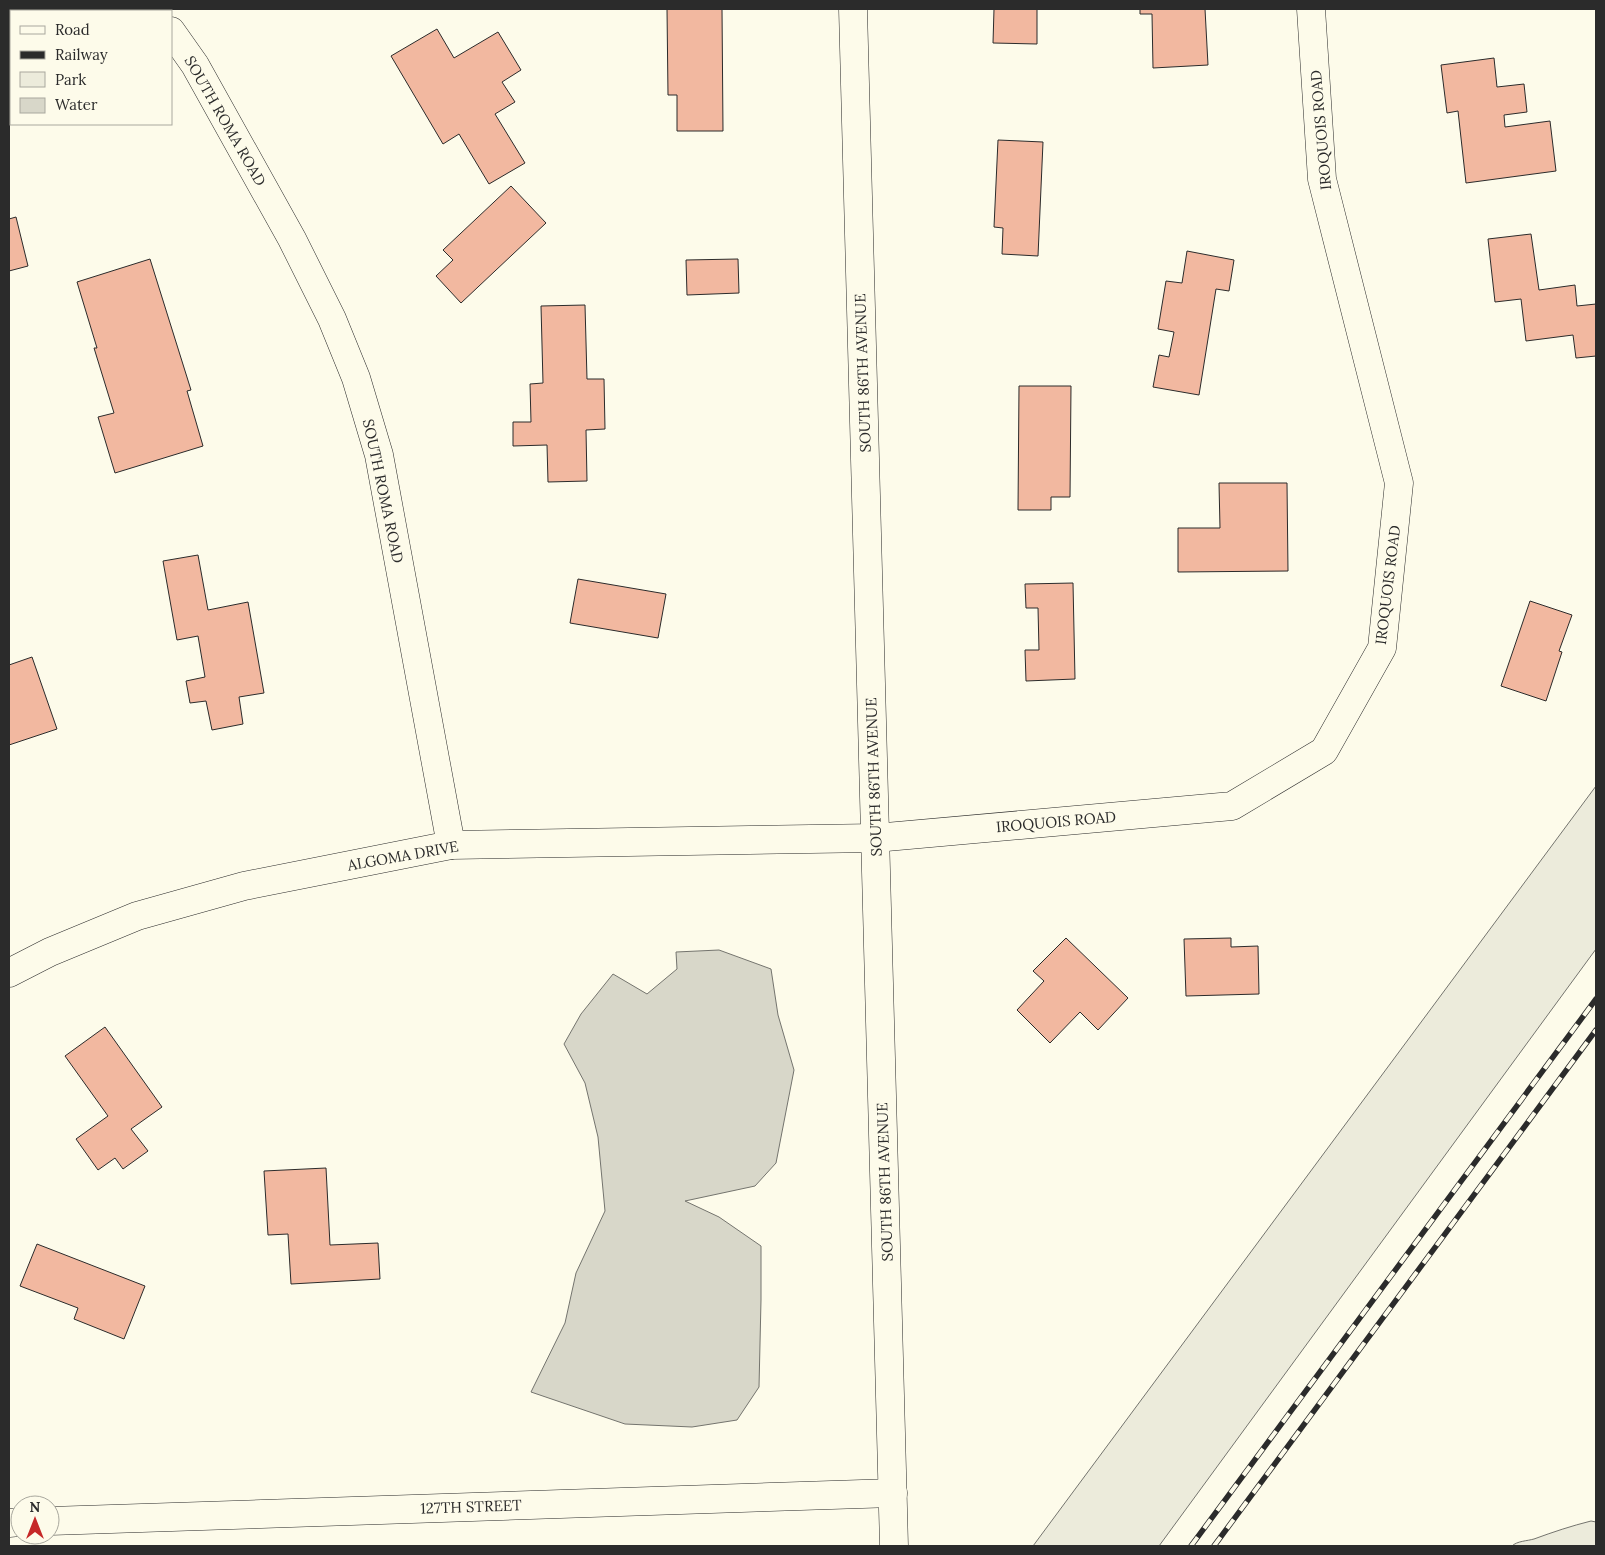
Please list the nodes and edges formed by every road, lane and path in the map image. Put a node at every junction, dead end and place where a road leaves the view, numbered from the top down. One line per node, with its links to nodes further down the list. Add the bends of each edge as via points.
1 (853, 9): 4 (street, SOUTH 86TH AVENUE)
2 (1311, 9): 4 (street, IROQUOIS ROAD, via 1322,178 1399,483 1382,648 1324,751 1232,806)
3 (172, 32): 5 (street, SOUTH ROMA ROAD, via 196,65 292,239 332,319 356,378 378,455)
4 (875, 838): 5 (street, ALGOMA DRIVE); 7 (street, SOUTH 86TH AVENUE)
5 (451, 845): 6 (street, ALGOMA DRIVE, via 244,886 137,916 50,952)
6 (9, 973)
7 (893, 1493): 8 (street, 127TH STREET); 9 (street, SOUTH 86TH AVENUE)
8 (60, 1521)
9 (894, 1546)

